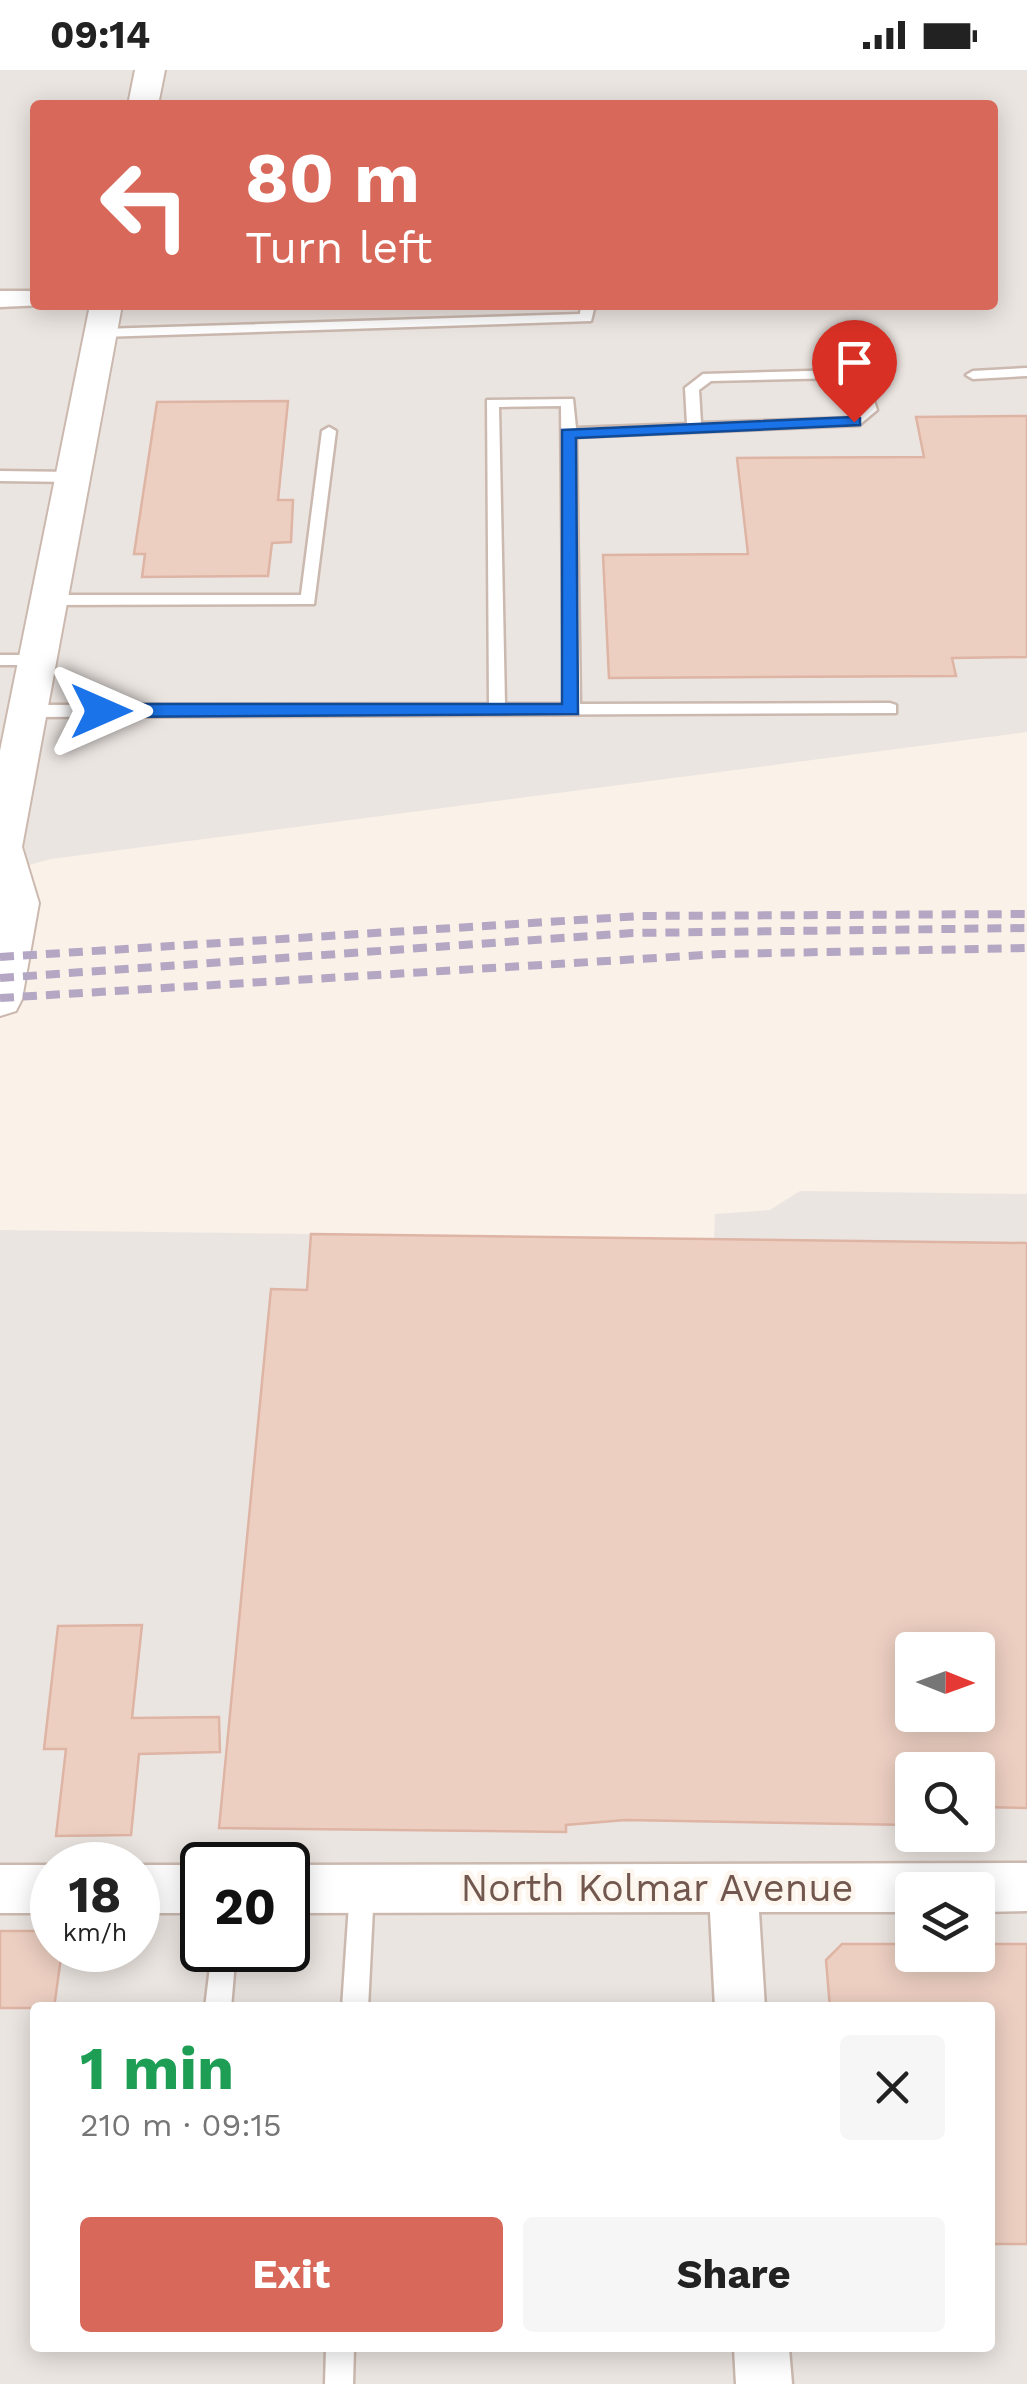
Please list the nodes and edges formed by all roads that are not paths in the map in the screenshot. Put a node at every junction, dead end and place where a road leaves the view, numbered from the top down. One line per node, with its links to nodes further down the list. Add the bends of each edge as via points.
1 (150, 70): 2 (street)
2 (145, 100)
3 (0, 299): 4 (street)
4 (30, 300)
5 (587, 310): 6 (lane, via 586,318)
6 (103, 319): 13 (street)
7 (1027, 372): 8 (lane)
8 (973, 374)
9 (694, 428): 9 (lane, via 854,422 870,410 862,383 845,374 708,378 692,388); 11 (lane)
10 (329, 431): 14 (lane, via 308,600)
11 (568, 433): 18 (lane, via 568,402 492,404); 19 (lane)
12 (0, 476): 13 (lane)
13 (73, 477): 14 (street)
14 (50, 600): 16 (street)
15 (0, 660): 16 (lane)
16 (38, 660): 20 (street)
17 (890, 708): 19 (lane)
18 (496, 710): 19 (lane); 20 (lane)
19 (572, 710)
20 (29, 711): 21 (street)
21 (1, 853): 22 (street, via 18,903)
22 (0, 999)
23 (1027, 1887): 26 (street, North Kolmar Avenue)
24 (310, 1888): 25 (street, North Kolmar Avenue)
25 (362, 1888): 26 (street, North Kolmar Avenue); 31 (lane)
26 (732, 1888): 32 (street)
27 (0, 1889): 28 (street)
28 (30, 1889)
29 (222, 1972): 30 (lane)
30 (219, 2002)
31 (356, 2002)
32 (740, 2002)
33 (340, 2352): 35 (lane)
34 (762, 2352): 36 (street)
35 (339, 2384)
36 (764, 2384)

